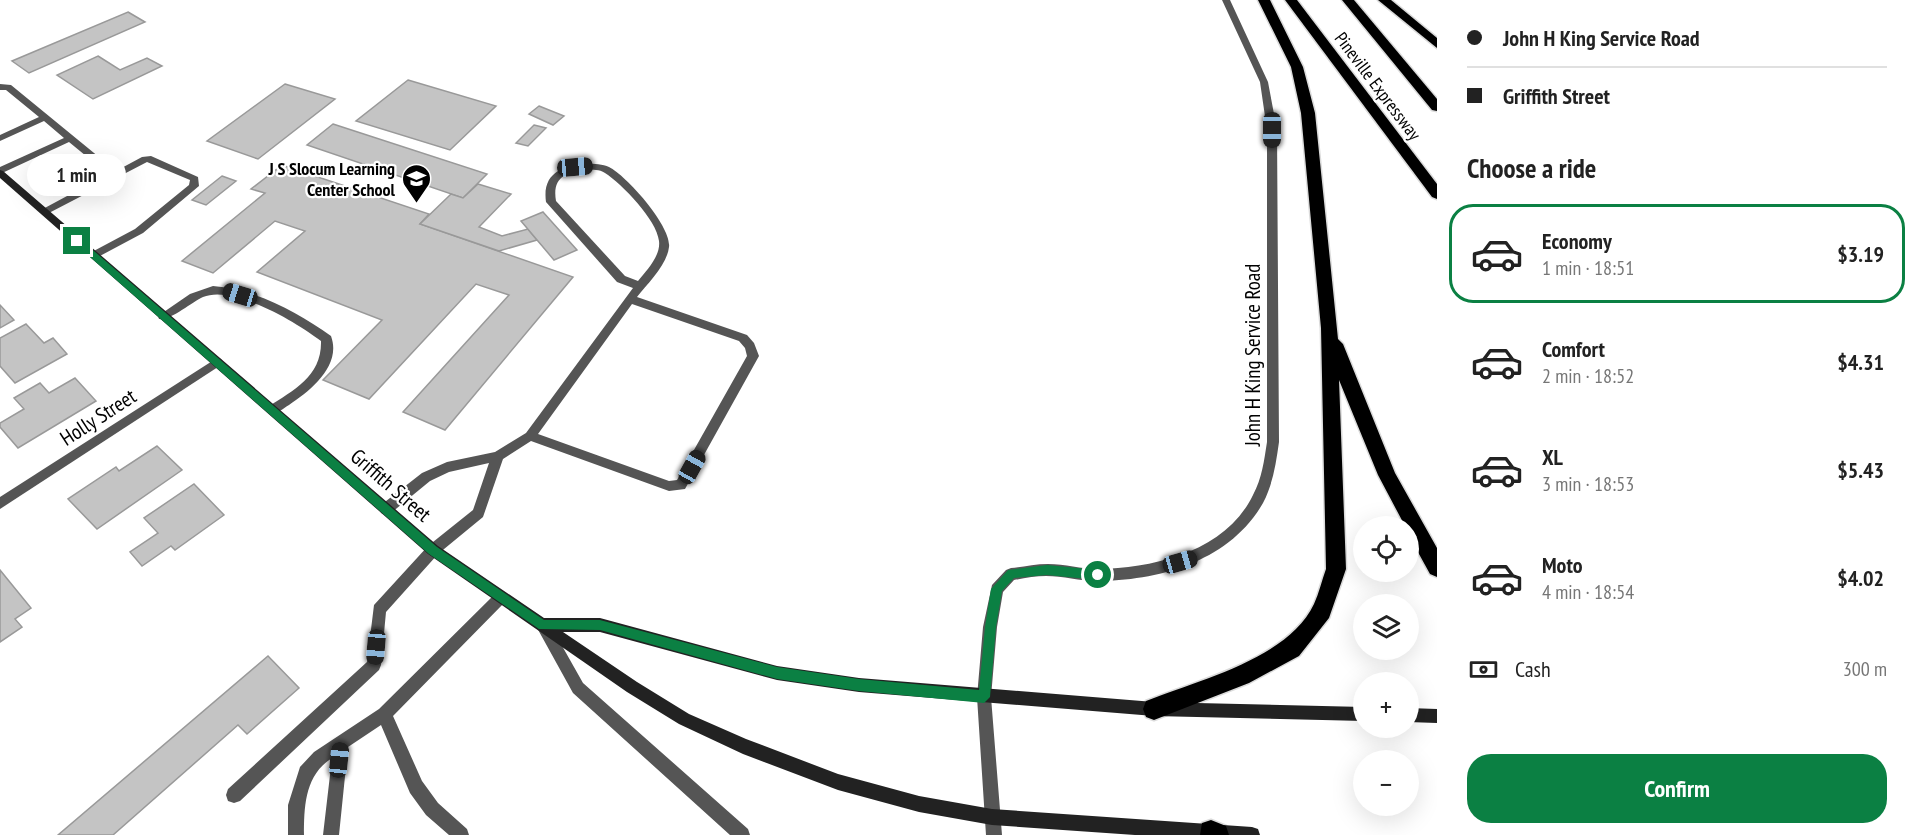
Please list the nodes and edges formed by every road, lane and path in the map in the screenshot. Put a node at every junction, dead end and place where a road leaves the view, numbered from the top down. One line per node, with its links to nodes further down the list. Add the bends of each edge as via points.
1 (1226, 0): 31 (street, John H King Service Road, via 1264,82 1272,130 1273,442 1268,475 1252,509 1232,535 1195,558 1149,571 1098,575 1047,570 1011,574 997,589)
2 (1264, 0): 20 (highway, via 1297,67 1308,113)
3 (1291, 0): 14 (highway, Pineville Expressway)
4 (1348, 0): 8 (highway, Pineville Expressway)
5 (1384, 0): 6 (highway)
6 (1437, 44)
7 (0, 87): 9 (street, via 8,87)
8 (1437, 107)
9 (44, 118): 10 (street); 11 (street)
10 (0, 138)
11 (69, 139): 12 (street); 13 (street)
12 (0, 172): 15 (main road, Griffith Street)
13 (115, 175): 15 (street); 16 (street, via 151,159 195,179 194,186 139,231)
14 (1437, 194)
15 (44, 212): 16 (main road, Griffith Street)
16 (94, 255): 19 (main road, Griffith Street)
17 (639, 286): 17 (street, via 665,248 665,237 657,220 606,169 575,167 554,177 549,185 550,202 621,279); 18 (street)
18 (630, 299): 23 (street); 23 (street, via 743,339 753,356 681,485 669,486)
19 (163, 316): 21 (main road, Griffith Street); 22 (street, via 202,293 224,291 284,313 327,339 328,352 311,384)
20 (1329, 328): 28 (highway, via 1387,475); 32 (highway, via 1336,569 1322,611 1291,650 1241,676)
21 (217, 362): 22 (main road, Griffith Street); 25 (street, Holly Street)
22 (272, 410): 26 (main road, Griffith Street)
23 (530, 436): 24 (street)
24 (498, 456): 26 (street, via 447,467 426,477); 27 (street, via 478,513)
25 (0, 504)
26 (386, 509): 27 (main road, Griffith Street)
27 (433, 550): 29 (main road, Griffith Street); 38 (street, via 379,610 374,665)
28 (1437, 568)
29 (501, 597): 30 (main road, Griffith Street); 33 (street)
30 (543, 625): 31 (main road, via 600,625 777,673); 39 (main road, via 684,719 743,746 838,782 919,804); 44 (street, Griffith Street, via 578,688)
31 (984, 697): 32 (main road); 39 (street, John H King Service Road)
32 (1154, 709): 34 (main road)
33 (384, 714): 37 (street); 43 (street, via 416,788)
34 (1353, 714)
35 (1419, 715): 36 (main road)
36 (1437, 716)
37 (341, 743): 41 (street, via 319,757 306,774 296,805); 42 (street)
38 (234, 795)
39 (992, 817): 40 (main road); 45 (street, John H King Service Road)
40 (1214, 834): 46 (main road)
41 (296, 835)
42 (331, 835)
43 (460, 835)
44 (742, 835)
45 (994, 835)
46 (1252, 835)

